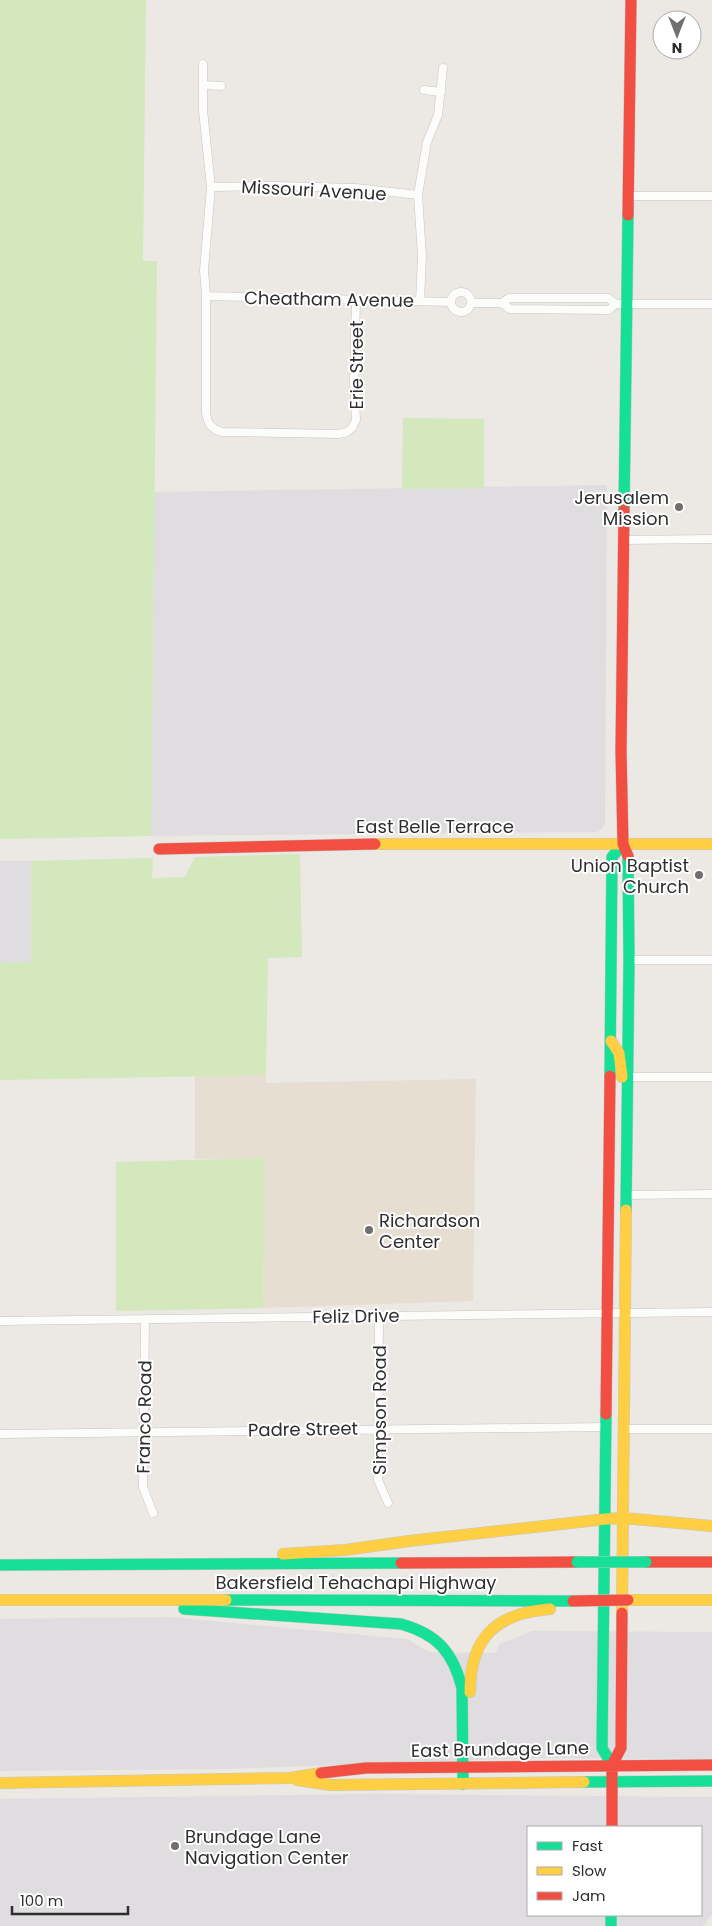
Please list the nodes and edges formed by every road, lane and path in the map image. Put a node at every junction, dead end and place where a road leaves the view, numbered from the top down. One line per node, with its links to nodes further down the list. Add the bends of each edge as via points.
1 (630, 0): 10 (main road)
2 (203, 64): 4 (street)
3 (443, 68): 7 (street)
4 (203, 85): 5 (street); 8 (street)
5 (220, 86)
6 (424, 90): 7 (street)
7 (441, 92): 9 (street)
8 (210, 187): 9 (street, Missouri Avenue, via 356,188); 12 (street, via 204,270)
9 (418, 195): 14 (street, via 422,256)
10 (627, 196): 11 (street); 18 (main road)
11 (712, 196)
12 (206, 296): 13 (street, Cheatham Avenue); 13 (street, Erie Street, via 206,412 211,426 222,432 329,434 347,432 352,428 356,420)
13 (356, 300): 14 (street, Cheatham Avenue)
14 (420, 301): 15 (street, Cheatham Avenue)
15 (451, 302): 16 (street, via 455,310 461,312); 16 (street, via 456,293 461,292 470,298)
16 (471, 303): 17 (street)
17 (502, 303): 18 (street, via 509,298 608,298); 18 (street, via 510,309 609,310)
18 (621, 304): 19 (street); 21 (main road)
19 (712, 304)
20 (712, 539): 21 (street)
21 (623, 540): 22 (main road)
22 (623, 844): 23 (main road, East Belle Terrace); 24 (main road, East Belle Terrace, via 324,844); 25 (main road, via 629,860); 27 (main road, via 612,857)
23 (712, 844)
24 (159, 849)
25 (629, 960): 26 (street); 28 (main road)
26 (712, 960)
27 (610, 1041): 30 (main road, via 619,1053); 33 (main road)
28 (627, 1077): 29 (street); 30 (main road)
29 (712, 1077)
30 (627, 1121): 32 (main road)
31 (712, 1194): 32 (street)
32 (626, 1195): 34 (main road)
33 (607, 1312): 34 (street, Feliz Drive); 36 (street, Feliz Drive); 39 (main road)
34 (625, 1312): 35 (street, Feliz Drive); 41 (main road)
35 (712, 1312)
36 (379, 1316): 37 (street, Feliz Drive); 40 (street, Simpson Road)
37 (145, 1319): 38 (street, Feliz Drive); 43 (street, Franco Road)
38 (0, 1321)
39 (606, 1427): 40 (street, Padre Street); 48 (main road)
40 (378, 1428): 43 (street, Padre Street); 45 (street, Simpson Road, via 378,1480)
41 (623, 1429): 42 (street); 47 (main road)
42 (712, 1429)
43 (143, 1432): 44 (street, Padre Street); 46 (street, Franco Road, via 143,1487)
44 (0, 1434)
45 (388, 1503)
46 (152, 1514)
47 (623, 1518): 48 (main road); 49 (main road); 57 (main road, via 620,1748)
48 (606, 1519): 52 (main road, via 345,1550 189,1556); 57 (main road, via 602,1748)
49 (712, 1526)
50 (712, 1562): 52 (main road, Bakersfield Tehachapi Highway, bridge)
51 (0, 1565): 52 (main road, Bakersfield Tehachapi Highway)
52 (153, 1565)
53 (149, 1599): 54 (main road, Bakersfield Tehachapi Highway); 56 (main road, Bakersfield Tehachapi Highway); 59 (main road, via 183,1608 401,1624 422,1630 442,1645 460,1676)
54 (0, 1600)
55 (712, 1600): 56 (main road, bridge)
56 (573, 1603): 59 (main road, via 516,1614 494,1627 479,1646 469,1682)
57 (612, 1765): 58 (main road, East Brundage Lane); 59 (main road, East Brundage Lane); 62 (main road)
58 (712, 1765)
59 (468, 1767): 60 (main road, East Brundage Lane, via 366,1768); 64 (main road)
60 (290, 1778): 63 (main road, East Brundage Lane); 64 (main road, East Brundage Lane, via 331,1786)
61 (712, 1781): 62 (main road, East Brundage Lane)
62 (612, 1782): 64 (main road, East Brundage Lane); 65 (main road)
63 (0, 1783)
64 (468, 1784)
65 (612, 1826)

